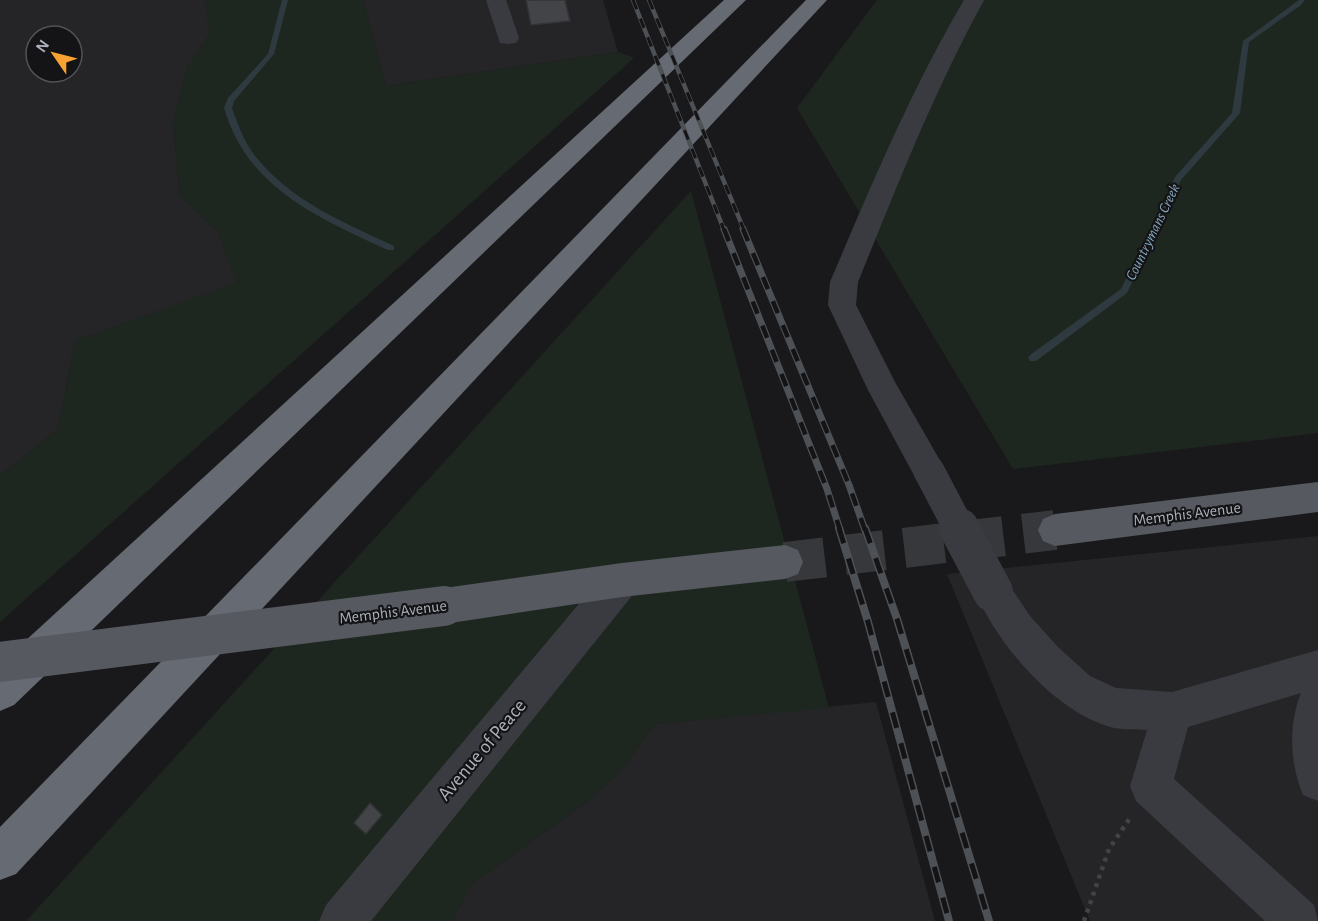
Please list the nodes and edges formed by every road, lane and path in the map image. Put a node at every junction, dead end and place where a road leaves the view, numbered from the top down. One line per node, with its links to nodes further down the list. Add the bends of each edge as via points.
1 (496, 0): 5 (street)
2 (736, 0): 12 (highway)
3 (817, 0): 17 (highway)
4 (974, 0): 14 (street, bridge, via 945,48 900,150 844,282 842,305 993,592 1017,629 1076,690 1114,708)
5 (508, 38)
6 (1318, 497): 7 (main road, Memphis Avenue)
7 (1055, 530)
8 (785, 562): 9 (main road, Memphis Avenue)
9 (622, 580): 10 (main road, Memphis Avenue, bridge); 18 (street, Avenue of Peace)
10 (0, 662)
11 (1318, 669): 14 (street)
12 (0, 691)
13 (1318, 700): 15 (street, via 1313,720)
14 (1172, 712): 16 (street)
15 (1318, 780)
16 (1151, 786): 19 (path, via 1109,849); 20 (street)
17 (0, 858)
18 (342, 921)
19 (1084, 921)
20 (1298, 921)

